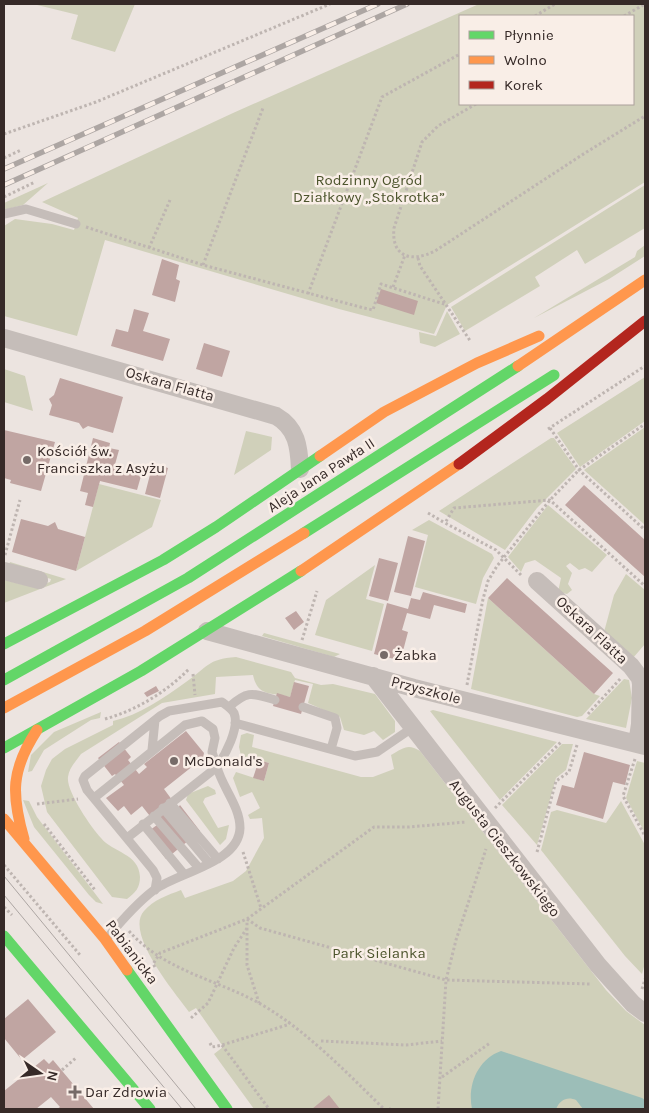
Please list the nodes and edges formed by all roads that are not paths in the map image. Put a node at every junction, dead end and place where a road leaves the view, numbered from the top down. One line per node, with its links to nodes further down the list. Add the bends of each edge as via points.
1 (4, 214): 2 (lane, via 26,209)
2 (76, 224)
3 (645, 280): 4 (main road, Aleja Jana Pawła II)
4 (600, 309): 7 (main road, via 477,364 384,412); 14 (main road, Aleja Jana Pawła II, via 486,388 188,578)
5 (645, 321): 11 (main road, via 533,410 466,458 299,574); 18 (main road, via 194,604)
6 (4, 338): 7 (street, Oskara Flatta, via 276,416 296,437)
7 (300, 469): 12 (main road, via 163,560)
8 (4, 571): 9 (street)
9 (39, 580)
10 (537, 581): 23 (street, Oskara Flatta, via 640,678)
11 (207, 631): 13 (street, Przyszkole); 21 (main road)
12 (4, 644)
13 (373, 676): 22 (street, Augusta Cieszkowskiego); 23 (street, Przyszkole)
14 (4, 680)
15 (275, 700): 16 (lane, via 249,693)
16 (229, 707): 19 (lane, via 222,702 214,702 169,712); 20 (lane)
17 (303, 707): 25 (lane, via 335,718 337,728)
18 (4, 708)
19 (155, 720): 26 (lane); 28 (lane, via 85,776 84,784)
20 (235, 723): 25 (lane); 27 (lane)
21 (39, 728): 24 (main road); 34 (main road, via 20,758 15,776 14,802)
22 (412, 728): 25 (lane, via 370,755 354,756); 41 (street, Augusta Cieszkowskiego, via 616,985)
23 (641, 745)
24 (4, 748)
25 (331, 749)
26 (152, 750): 27 (lane, via 185,725 202,721 215,734 212,752); 28 (lane)
27 (217, 766): 29 (lane); 35 (lane, via 240,826 237,844)
28 (94, 798): 33 (lane)
29 (167, 806): 30 (lane); 35 (lane)
30 (154, 816): 32 (lane); 36 (lane)
31 (4, 819): 34 (main road, Pabianicka)
32 (143, 824): 33 (lane); 37 (lane)
33 (127, 838): 38 (lane, via 153,870 157,878)
34 (25, 843): 40 (main road, Pabianicka)
35 (214, 861): 36 (lane)
36 (199, 868): 37 (lane)
37 (184, 874): 38 (lane)
38 (155, 890): 40 (lane)
39 (4, 936): 42 (main road)
40 (105, 939): 43 (main road, Pabianicka)
41 (645, 1013)
42 (150, 1109)
43 (228, 1109)

